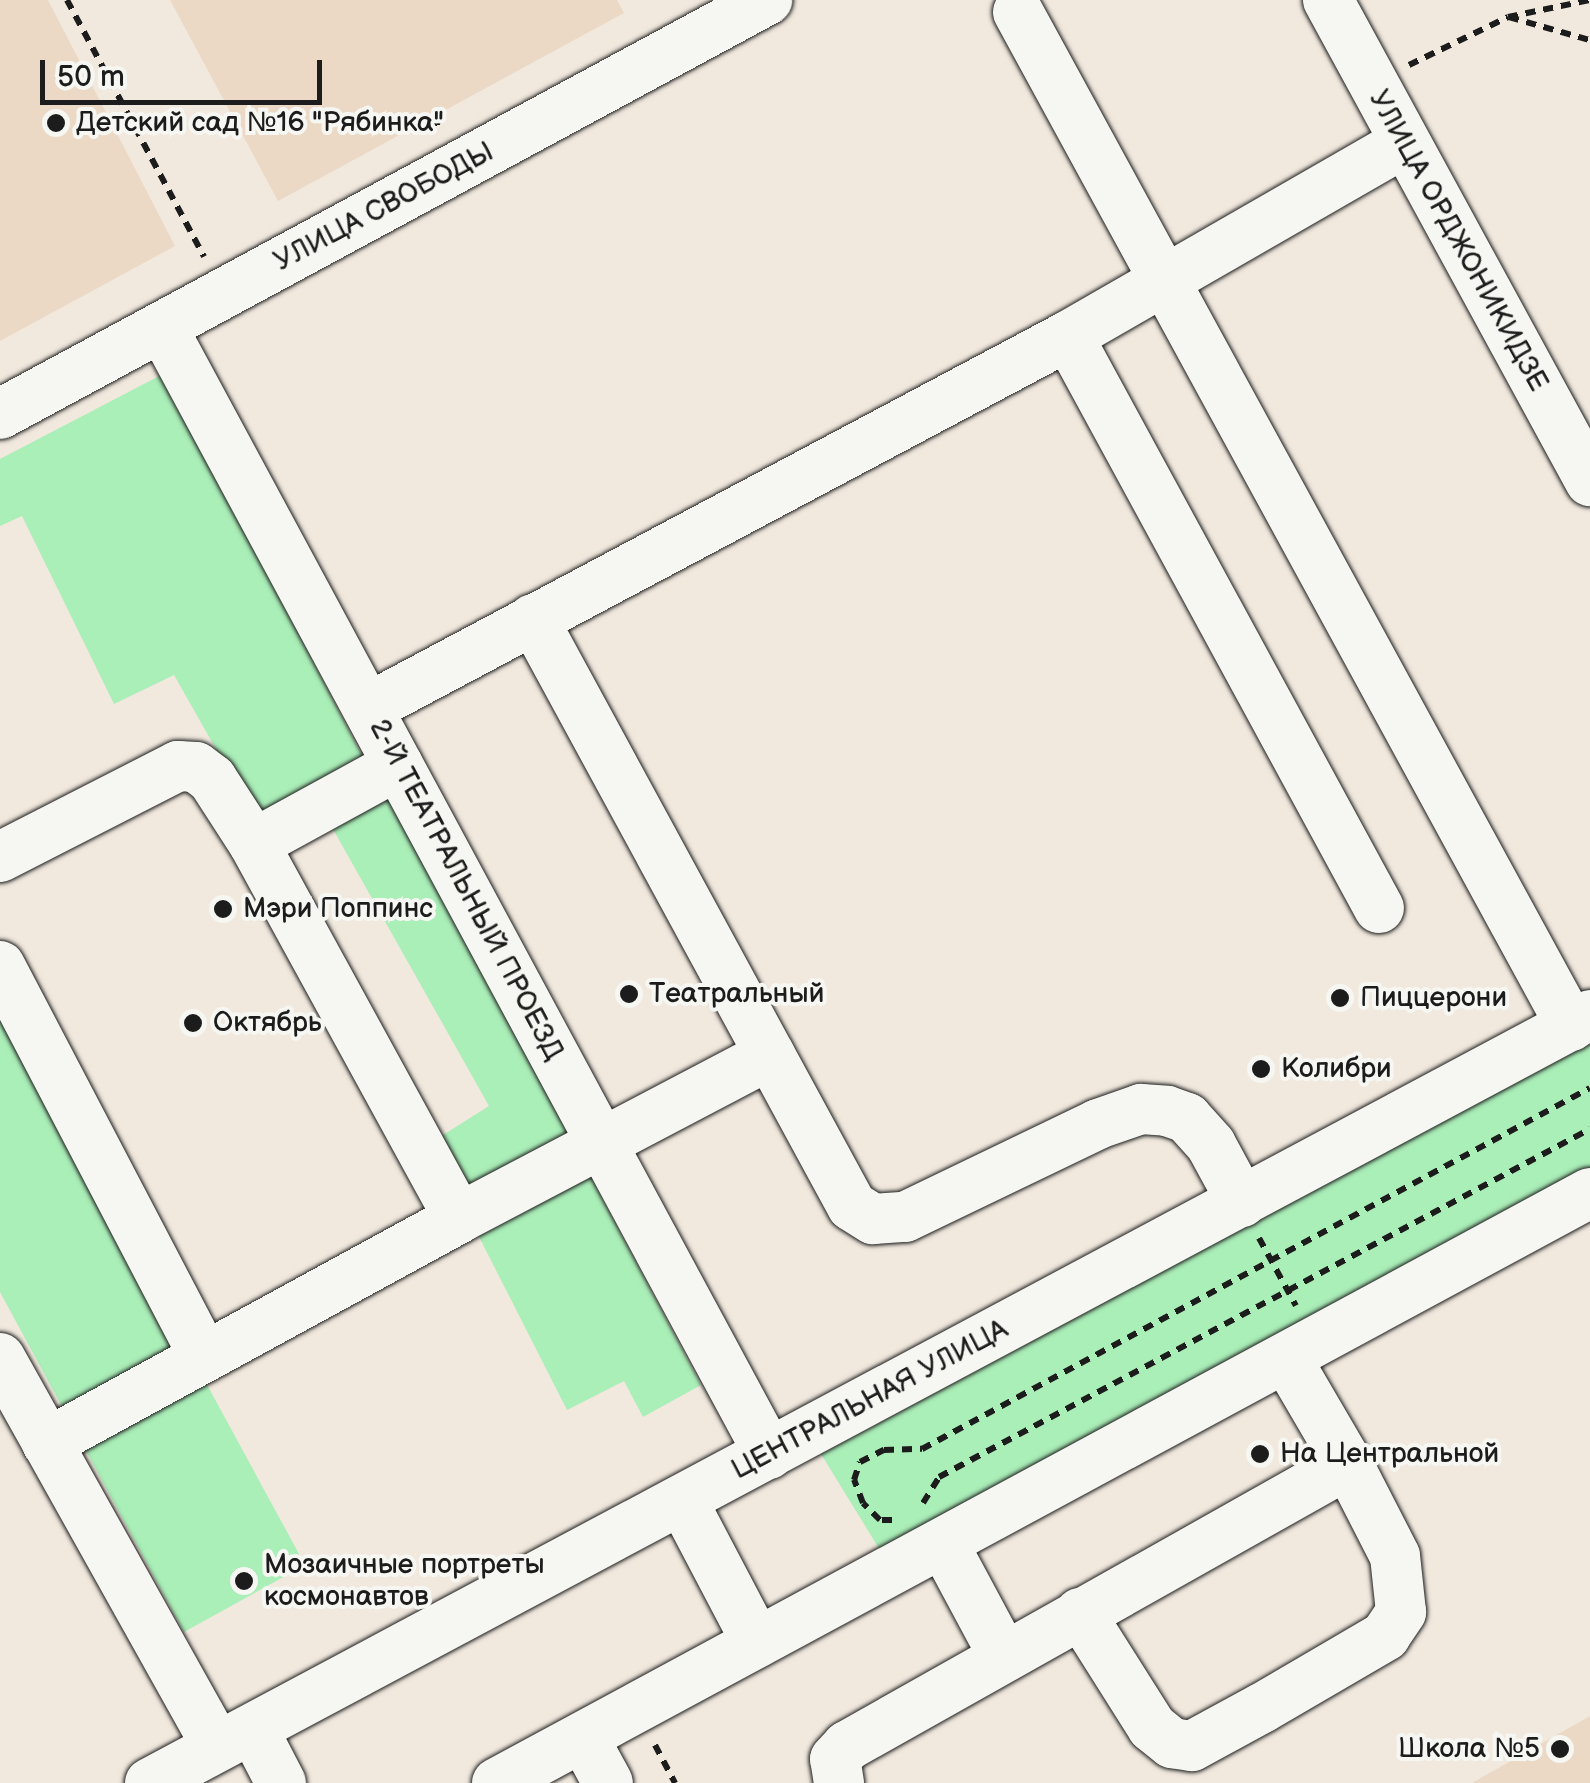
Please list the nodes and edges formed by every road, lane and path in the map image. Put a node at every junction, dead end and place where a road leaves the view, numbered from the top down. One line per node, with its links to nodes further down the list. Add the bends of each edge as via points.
1 (67, 0): 11 (path)
2 (768, 0): 11 (street, УЛИЦА СВОБОДЫ)
3 (1328, 0): 8 (street, УЛИЦА ОРДЖОНИКИДЗЕ)
4 (1590, 0): 6 (path)
5 (1018, 12): 10 (street)
6 (1508, 17): 7 (path); 8 (path)
7 (1590, 40)
8 (1371, 84): 9 (street, УЛИЦА ОРДЖОНИКИДЗЕ)
9 (1403, 143): 10 (street); 15 (street, УЛИЦА ОРДЖОНИКИДЗЕ)
10 (1164, 281): 13 (street); 23 (street)
11 (224, 294): 12 (street, УЛИЦА СВОБОДЫ)
12 (162, 327): 14 (street, УЛИЦА СВОБОДЫ); 17 (street, 2-Й ТЕАТРАЛЬНЫЙ ПРОЕЗД)
13 (1068, 336): 16 (street); 21 (street)
14 (0, 414)
15 (1590, 481)
16 (533, 620): 17 (street); 24 (street)
17 (368, 708): 18 (street, 2-Й ТЕАТРАЛЬНЫЙ ПРОЕЗД)
18 (398, 764): 19 (street); 27 (street, 2-Й ТЕАТРАЛЬНЫЙ ПРОЕЗД)
19 (254, 844): 20 (street, via 212,779 196,767 178,766); 30 (street)
20 (0, 857)
21 (1380, 908)
22 (0, 966): 35 (street)
23 (1580, 1020): 29 (street, ЦЕНТРАЛЬНАЯ УЛИЦА)
24 (770, 1055): 27 (street); 29 (street, via 852,1206 873,1219 905,1217 1141,1109 1187,1118)
25 (1590, 1088): 31 (path)
26 (1590, 1130): 32 (path)
27 (601, 1142): 30 (street); 37 (street, 2-Й ТЕАТРАЛЬНЫЙ ПРОЕЗД)
28 (1590, 1194): 33 (street)
29 (1242, 1202): 31 (path); 37 (street, ЦЕНТРАЛЬНАЯ УЛИЦА)
30 (459, 1218): 35 (street)
31 (1271, 1261): 32 (path); 40 (path, via 922,1449 884,1450 860,1462 854,1480 880,1520)
32 (1286, 1291): 33 (path); 40 (path, via 939,1476)
33 (1302, 1350): 38 (street); 40 (street)
34 (0, 1358): 36 (street)
35 (204, 1358): 36 (street)
36 (26, 1427): 45 (street)
37 (769, 1454): 39 (street, ЦЕНТРАЛЬНАЯ УЛИЦА)
38 (1348, 1464): 41 (street); 41 (street, via 1396,1556 1400,1612 1385,1636 1262,1708 1192,1746 1172,1743 1152,1728)
39 (682, 1500): 42 (street); 45 (street, ЦЕНТРАЛЬНАЯ УЛИЦА)
40 (921, 1524): 42 (street); 43 (street)
41 (1080, 1613): 43 (street)
42 (757, 1642): 44 (street)
43 (1003, 1655): 50 (street, via 847,1746 835,1759)
44 (583, 1736): 48 (street); 49 (street)
45 (235, 1738): 46 (street, ЦЕНТРАЛЬНАЯ УЛИЦА); 47 (street)
46 (150, 1783)
47 (282, 1783)
48 (498, 1783)
49 (608, 1783)
50 (839, 1783)

